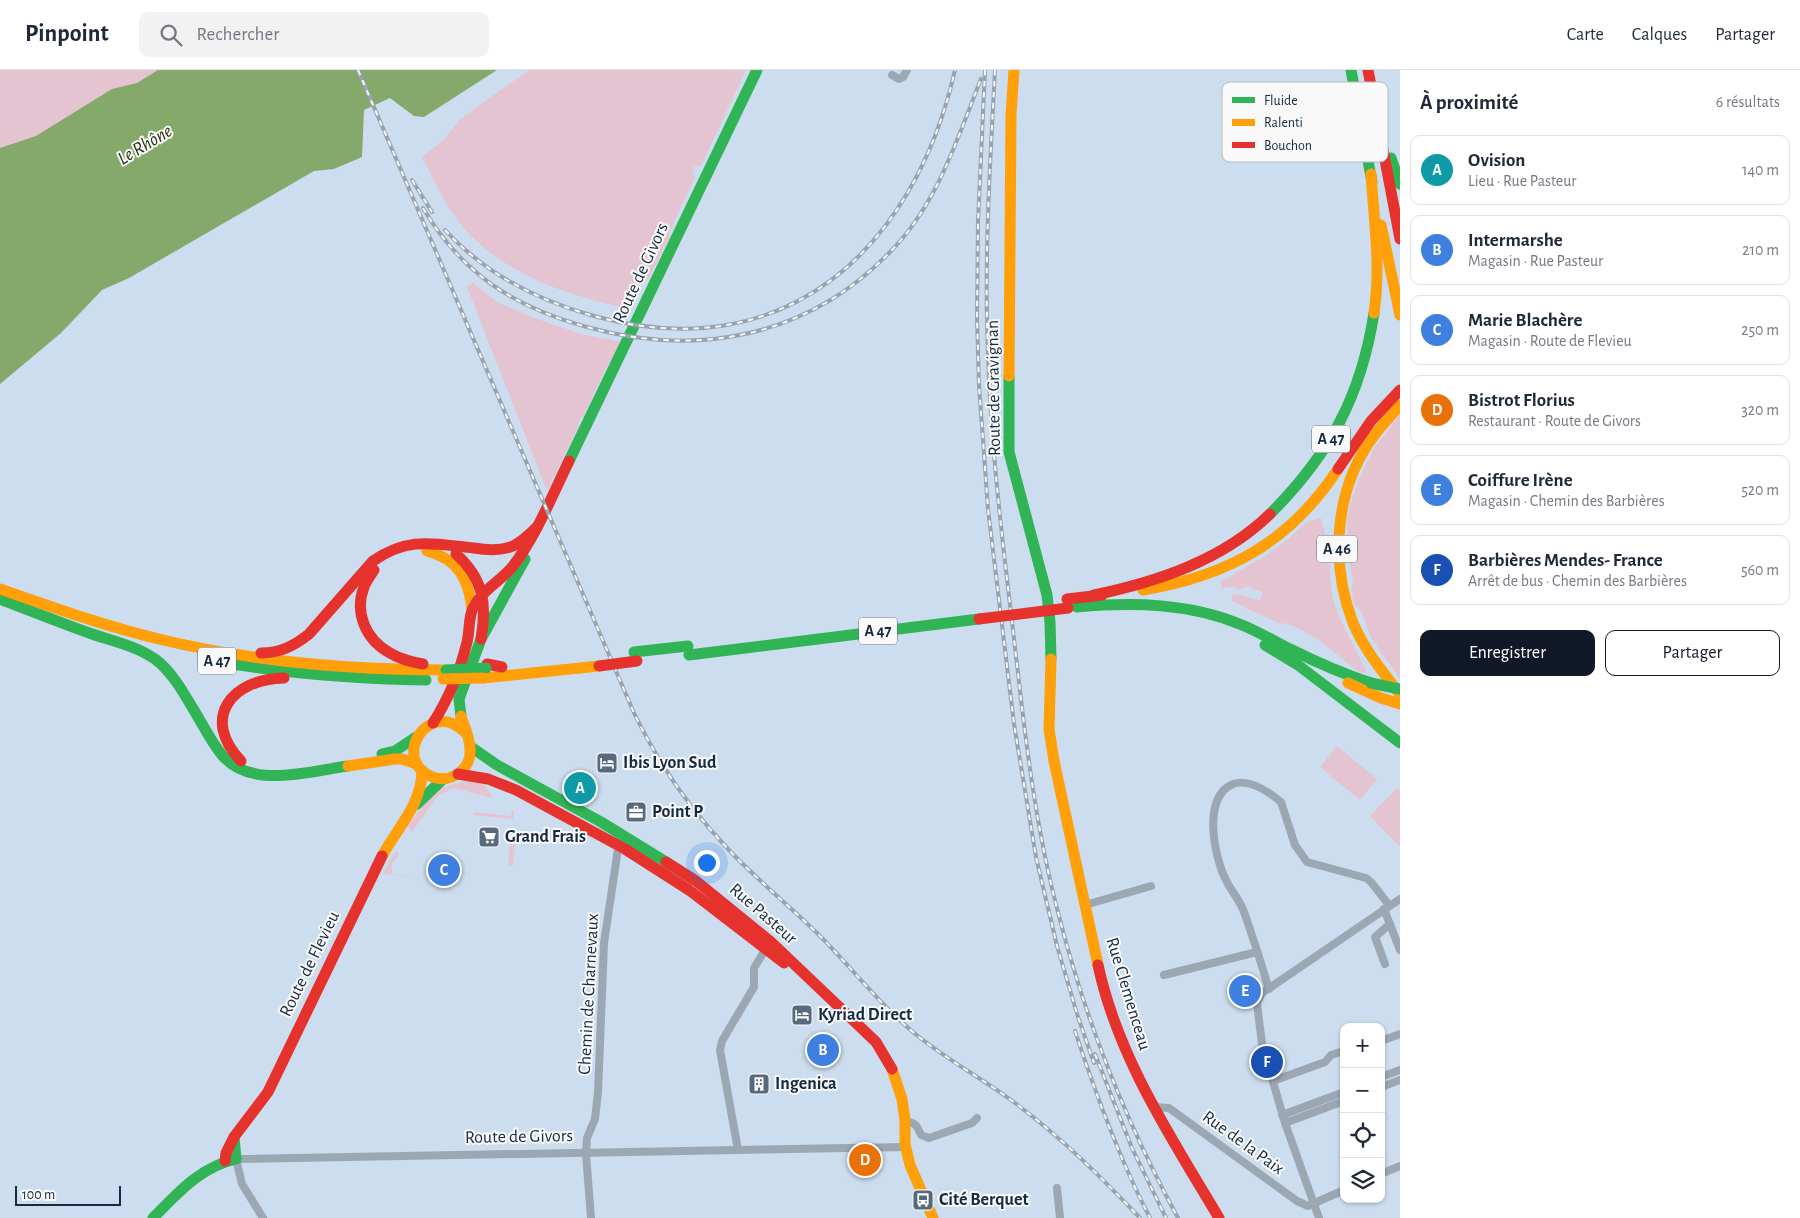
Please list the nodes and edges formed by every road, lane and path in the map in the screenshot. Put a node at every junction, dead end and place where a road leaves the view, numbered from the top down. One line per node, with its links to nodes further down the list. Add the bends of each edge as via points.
1 (757, 70): 14 (main road, Route de Givors)
2 (907, 70): 4 (street, via 899,79)
3 (1014, 70): 40 (main road, Route de Gravignan, via 1010,115 1008,436 1047,595 1051,649 1050,728)
4 (892, 75)
5 (1388, 145): 9 (main road)
6 (1368, 162): 8 (main road)
7 (1385, 162): 10 (main road)
8 (1370, 174): 11 (main road); 20 (main road, A 47, via 1376,274 1372,327 1353,396 1327,446 1282,503 1223,549 1164,577)
9 (1400, 184)
10 (1400, 239)
11 (1400, 315)
12 (1399, 391): 20 (main road, A 47, via 1368,424 1314,501 1282,532 1255,552 1226,568 1186,583)
13 (1400, 405): 33 (main road, A 46, via 1375,434 1354,469 1341,509 1337,550 1343,592 1354,625 1374,661)
14 (537, 527): 15 (main road, via 519,542 502,549); 18 (main road, via 534,540); 19 (main road, via 513,566)
15 (440, 546): 19 (main road, via 468,564); 27 (main road, via 408,544 383,553 367,567 315,629 292,646 275,652)
16 (467, 583): 19 (main road); 24 (main road); 30 (main road, via 460,569 447,558 433,552 411,550 393,555 378,566 367,580 362,594 364,623 380,648 390,655)
17 (0, 589): 27 (main road, A 47, via 137,634)
18 (507, 592): 19 (main road, via 494,598); 25 (main road)
19 (483, 595): 24 (main road); 25 (main road, via 485,612)
20 (1094, 595): 22 (main road, A 47)
21 (0, 598): 31 (main road, A 47, via 113,636 192,656 259,668); 41 (main road, via 155,659 175,681 223,756 248,773 278,776 395,759)
22 (1068, 603): 23 (main road, A 47, via 1127,603); 28 (main road, A 47)
23 (1179, 608): 26 (main road, A 47, via 1235,622); 38 (main road, via 1249,636 1283,656)
24 (472, 610): 35 (main road, via 467,643 450,692)
25 (481, 638): 36 (main road, via 459,703)
26 (1296, 652): 32 (main road, bridge, via 1340,672); 34 (main road, via 1330,673)
27 (233, 655): 30 (main road, A 47, via 337,667)
28 (598, 661): 29 (main road, A 47); 29 (main road, A 47)
29 (485, 670): 30 (main road, A 47, bridge)
30 (446, 671): 31 (main road, A 47)
31 (360, 678): 37 (main road, via 275,678 245,686 232,697 223,715 222,728 227,744 236,757 248,765 258,769 280,769 390,752)
32 (1400, 689)
33 (1400, 693)
34 (1400, 704)
35 (432, 723): 36 (main road, via 451,722); 37 (main road)
36 (466, 733): 39 (main road)
37 (416, 737): 41 (main road, via 414,751)
38 (1400, 743)
39 (471, 747): 42 (main road, via 468,762); 45 (main road, Rue Pasteur, via 497,765 566,802)
40 (1054, 760): 48 (main road, Rue Clemenceau)
41 (419, 767): 43 (main road, via 434,777); 44 (main road, Route de Flevieu, via 422,782)
42 (458, 774): 43 (main road); 45 (main road, Rue Pasteur, via 478,776 504,785)
43 (443, 778): 44 (main road, Route de Flevieu)
44 (416, 805): 74 (main road, Route de Flevieu, via 373,873 268,1092 234,1137)
45 (620, 841): 51 (main road, Rue Pasteur, via 696,881); 73 (street, Chemin de Charnevaux, via 604,943 598,1092)
46 (1151, 886): 48 (street)
47 (1400, 899): 49 (street)
48 (1085, 905): 67 (main road, Rue Clemenceau, via 1100,974 1120,1038)
49 (1387, 907): 50 (street); 53 (street, via 1366,878 1307,862 1295,845 1281,802 1255,785 1237,783 1218,797 1215,806 1216,848 1225,878 1244,910); 56 (street)
50 (1390, 924): 52 (street); 54 (street, via 1375,937)
51 (768, 945): 70 (main road, Rue Pasteur, via 876,1042 898,1081); 72 (street, via 754,968 754,987 722,1041 720,1050)
52 (1400, 950)
53 (1257, 952): 55 (street); 56 (street)
54 (1385, 964)
55 (1164, 975)
56 (1268, 989): 63 (street, via 1257,1003 1262,1044)
57 (1400, 1034): 58 (street)
58 (1385, 1040)
59 (1340, 1052): 63 (street, via 1331,1055 1325,1062)
60 (1400, 1070): 61 (street)
61 (1385, 1076)
62 (1400, 1080): 64 (street)
63 (1273, 1081): 69 (street)
64 (1385, 1086)
65 (1340, 1094): 69 (street)
66 (1340, 1102): 69 (street)
67 (1153, 1108): 79 (street, Rue de la Paix, via 1169,1108 1297,1201 1308,1206); 86 (main road, Rue Clemenceau)
68 (977, 1118): 70 (street, via 972,1123 929,1138 921,1135 917,1125)
69 (1283, 1119): 79 (street)
70 (905, 1122): 71 (main road, Rue Pasteur); 84 (main road, Rue Pasteur)
71 (906, 1147): 72 (street, Route de Givors); 83 (main road, Rue Pasteur)
72 (738, 1150): 73 (street, Route de Givors)
73 (586, 1154): 74 (street, Route de Givors); 82 (street, Chemin de Charnevaux)
74 (231, 1160): 80 (main road, Route de Givors, via 193,1178); 81 (street)
75 (1400, 1166): 76 (street)
76 (1385, 1172)
77 (1057, 1188): 85 (street)
78 (1340, 1192): 79 (street)
79 (1314, 1203): 87 (street)
80 (153, 1218)
81 (263, 1218)
82 (591, 1218)
83 (933, 1218)
84 (940, 1218)
85 (1060, 1218)
86 (1219, 1218)
87 (1320, 1218)

